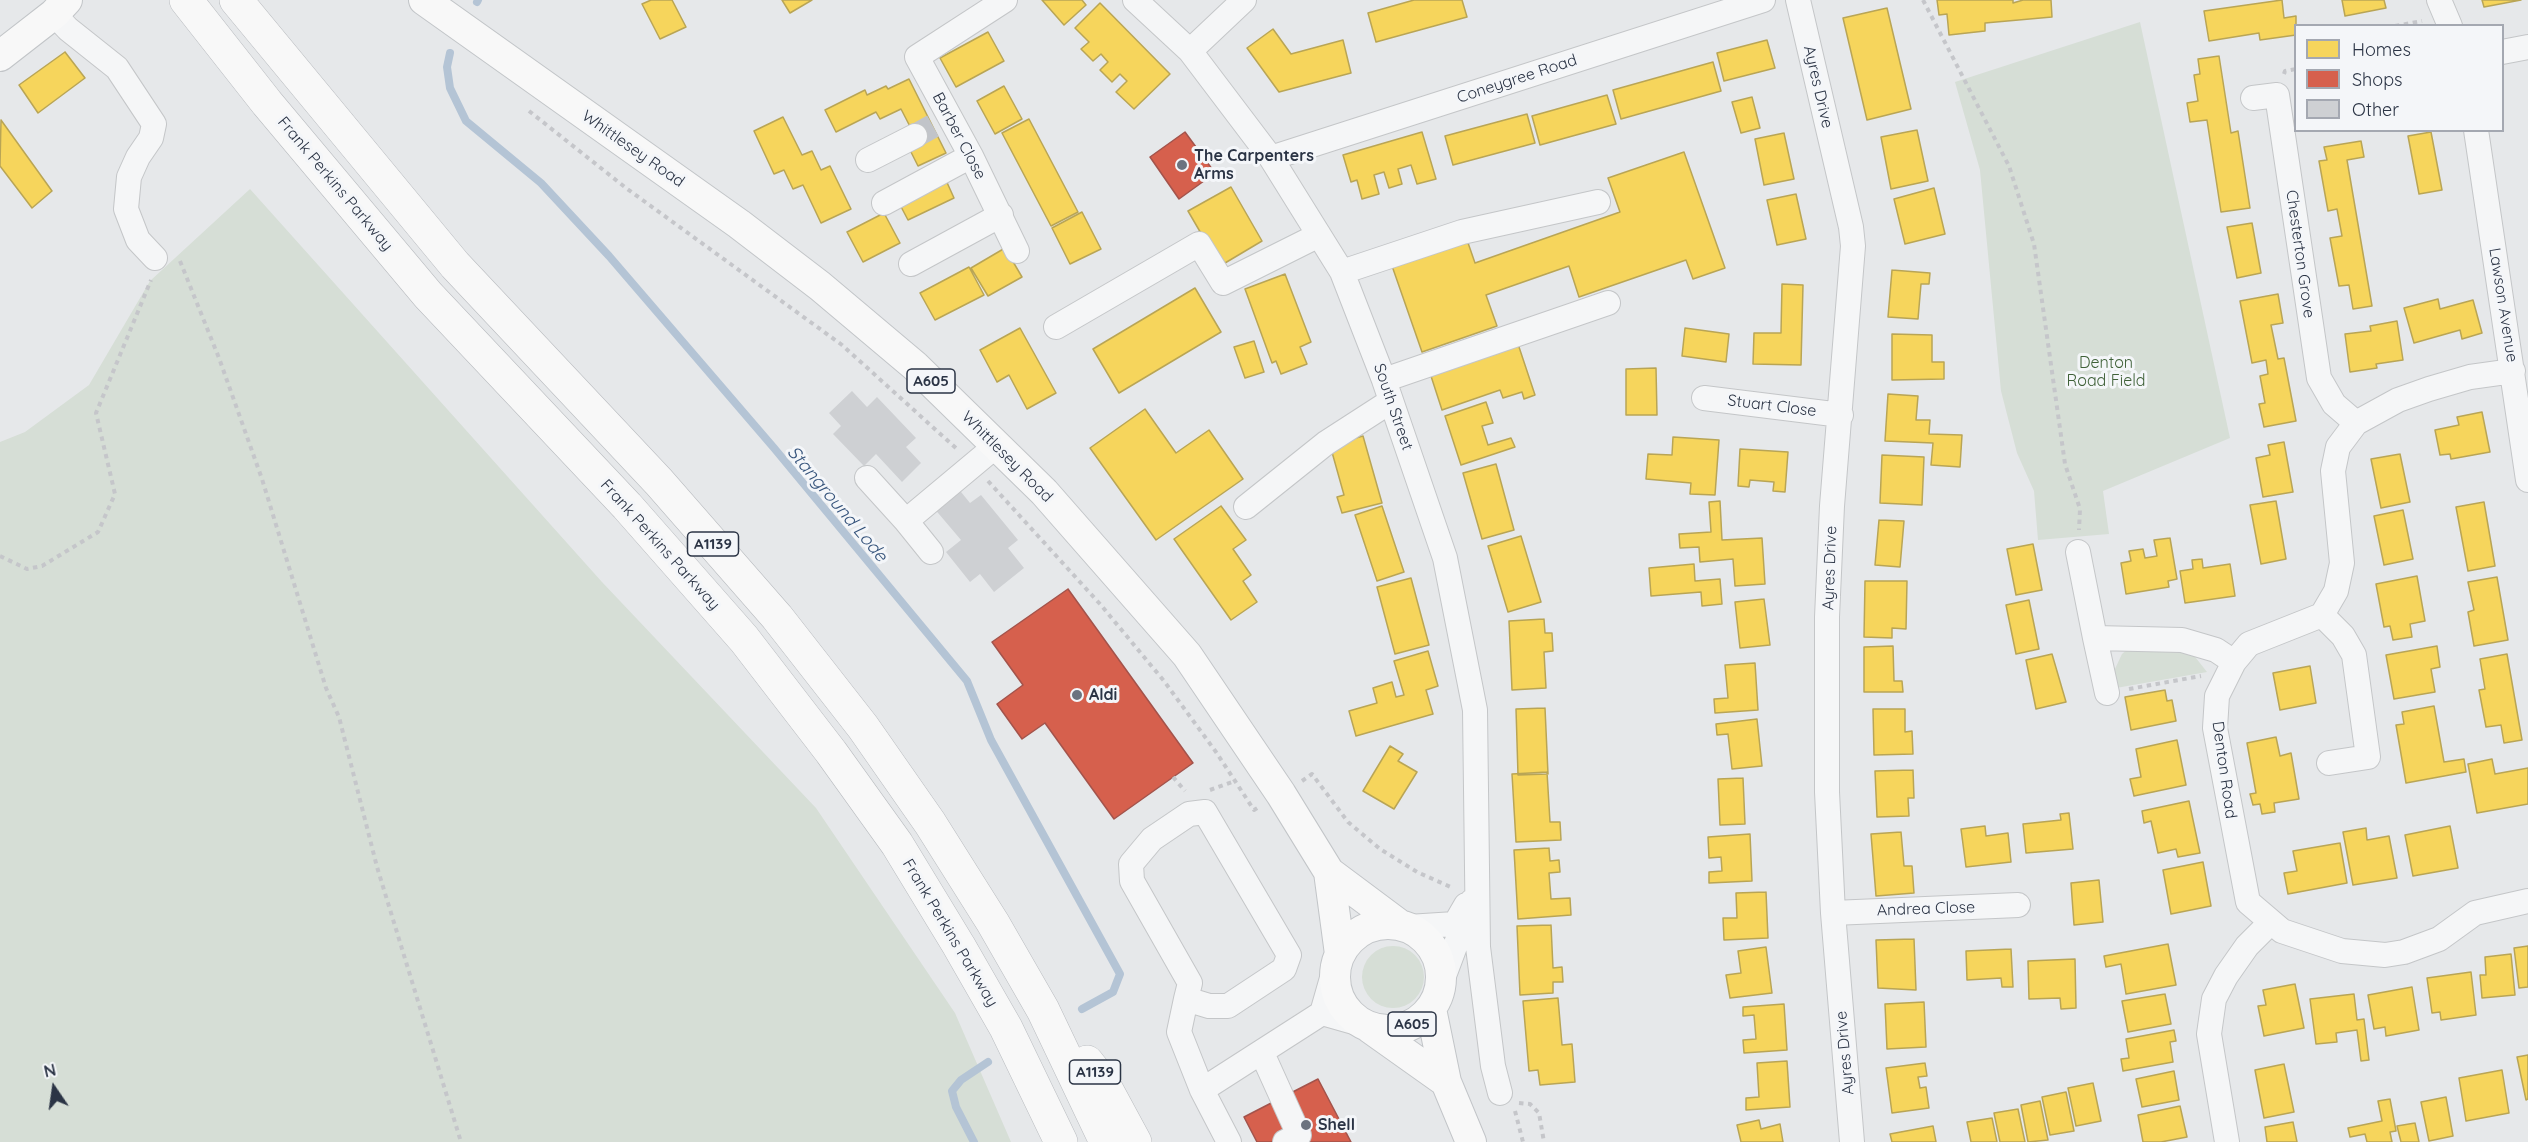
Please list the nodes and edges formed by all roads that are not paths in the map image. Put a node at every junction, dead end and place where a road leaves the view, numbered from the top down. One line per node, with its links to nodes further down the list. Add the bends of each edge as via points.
1 (186, 0): 67 (highway, Frank Perkins Parkway / A1139, via 428,295 627,506 744,639 831,752 897,844 959,946 1006,1028)
2 (424, 0): 37 (main road, Whittlesey Road / A605, via 820,286 915,366)
3 (1005, 0): 17 (street, Barber Close, via 917,57)
4 (1135, 0): 13 (street, South Street)
5 (1244, 0): 13 (street)
6 (1763, 0): 20 (street, Coneygree Road)
7 (1798, 0): 35 (street, Ayres Drive, via 1851,227 1853,265)
8 (2439, 0): 11 (street)
9 (238, 2): 60 (highway, A1139, via 455,265 659,482 777,617 863,727 930,823)
10 (61, 7): 15 (main road); 27 (street, via 68,29 117,68 154,124 151,138 129,177 126,209 138,240)
11 (2449, 24)
12 (2528, 47): 14 (street)
13 (1190, 51): 20 (street, South Street)
14 (2504, 52)
15 (0, 56)
16 (2253, 98): 36 (street, Chesterton Grove, via 2277,95 2319,378 2334,404)
17 (932, 127): 19 (street, Barber Close); 21 (street)
18 (2476, 132): 32 (street, Lawson Avenue)
19 (971, 156): 23 (street); 24 (street, Barber Close)
20 (1271, 158): 25 (street, South Street)
21 (868, 160)
22 (1598, 202): 29 (street, via 1462,232)
23 (884, 203)
24 (1000, 215): 26 (street, Barber Close); 28 (street)
25 (1319, 235): 29 (street, South Street); 31 (street, via 1223,284 1199,244)
26 (1017, 251)
27 (155, 258)
28 (911, 264)
29 (1342, 272): 33 (street, South Street)
30 (1608, 303): 33 (street)
31 (1056, 327)
32 (2513, 371): 36 (street, via 2470,376 2429,388); 39 (street, Lawson Avenue)
33 (1388, 390): 40 (street); 50 (street, South Street, via 1445,558 1475,710)
34 (1704, 398): 35 (street, Stuart Close)
35 (1841, 415): 53 (street, Ayres Drive, via 1827,617 1827,792)
36 (2356, 423): 44 (street, via 2338,447 2333,471 2342,563 2336,591)
37 (997, 445): 41 (street); 49 (main road, Whittlesey Road / A605, via 1044,492 1186,655)
38 (867, 478): 41 (street)
39 (2528, 480)
40 (1246, 507)
41 (906, 521): 42 (street)
42 (931, 552)
43 (2078, 552): 45 (street)
44 (2322, 615): 46 (street, Denton Road, via 2249,644); 48 (street, via 2343,636 2354,655 2368,758)
45 (2096, 638): 46 (street, via 2182,640 2216,650); 47 (street)
46 (2229, 670): 54 (street, Denton Road, via 2217,696 2215,728 2248,902)
47 (2107, 693)
48 (2329, 763)
49 (1329, 872): 55 (main road, Whittlesey Road / A605); 56 (main road, Whittlesey Road / A605)
50 (1478, 884): 55 (street, via 1455,924); 57 (street, South Street); 66 (street, via 1485,1066)
51 (2528, 901): 54 (street, Denton Road, via 2475,913 2431,942 2385,955 2342,951 2295,937)
52 (2018, 905): 53 (street, Andrea Close)
53 (1833, 913): 73 (street, Ayres Drive)
54 (2270, 923): 74 (street, via 2247,946 2214,999 2209,1034)
55 (1404, 926): 56 (main road, via 1382,924 1365,929 1350,940); 57 (main road, A605, via 1423,936 1434,949)
56 (1338, 959): 61 (street); 62 (main road, A605, via 1335,982 1340,999 1350,1014)
57 (1442, 981): 59 (main road, A605)
58 (1186, 999): 58 (street, via 1190,983 1132,881 1131,864 1152,839 1188,814 1205,812 1289,955 1284,969 1227,1005 1209,1006); 65 (street, via 1179,1032)
59 (1431, 1009): 62 (main road, A605, via 1404,1029); 64 (main road, A605)
60 (1043, 1010): 68 (highway, A1139); 69 (highway, A1139, via 1102,1081)
61 (1322, 1013): 62 (street); 63 (street)
62 (1367, 1026): 64 (main road, A605)
63 (1262, 1053): 65 (street); 71 (street, via 1299,1135)
64 (1446, 1082): 72 (main road, A605)
65 (1202, 1090): 70 (street)
66 (1506, 1098)
67 (1061, 1142)
68 (1106, 1142)
69 (1135, 1142)
70 (1229, 1142)
71 (1286, 1142)
72 (1471, 1142)
73 (1852, 1142)
74 (2227, 1142)

